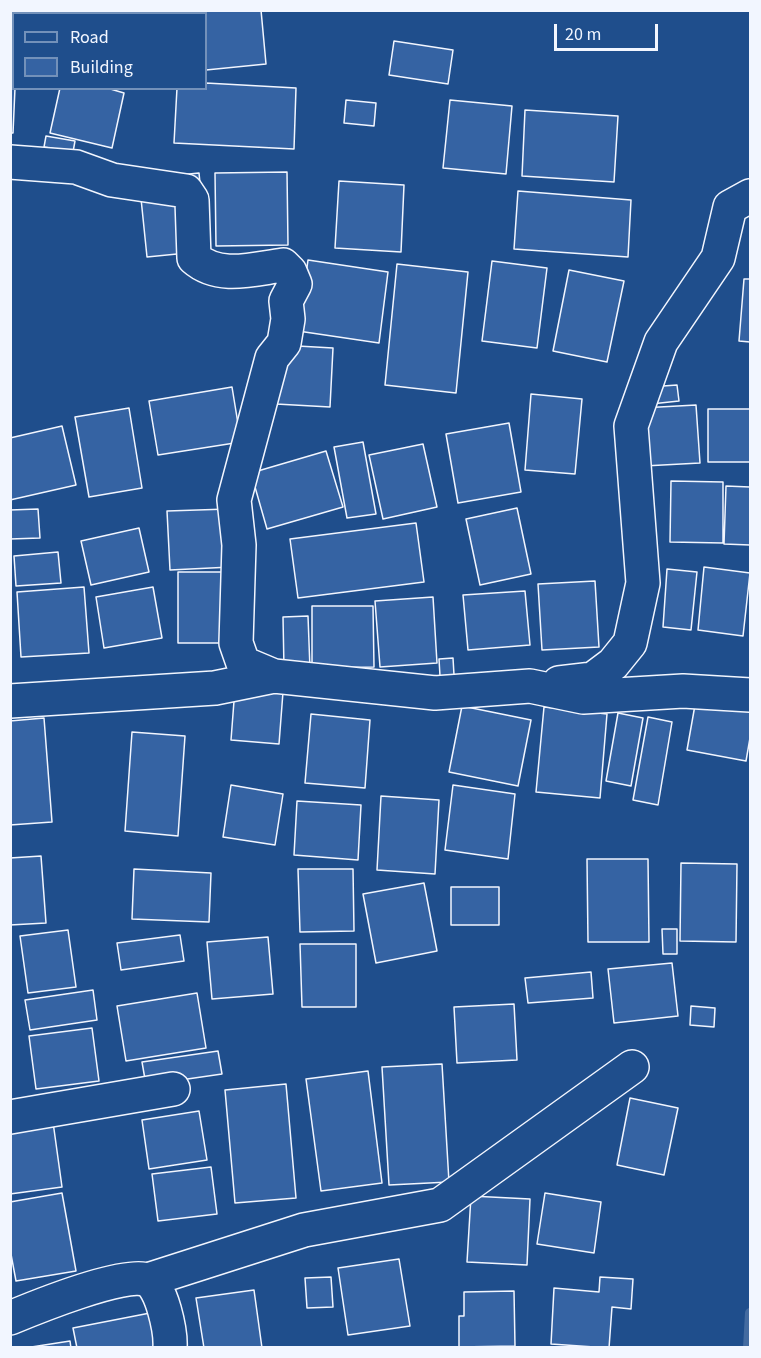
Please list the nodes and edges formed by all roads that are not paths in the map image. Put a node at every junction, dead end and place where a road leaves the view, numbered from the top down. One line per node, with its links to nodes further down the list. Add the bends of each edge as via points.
1 (10, 162): 3 (street, via 76,167 112,180 186,191 192,200 194,258 201,264 223,273 283,265 290,272 295,284 286,301 285,343 272,358 234,500 239,545 236,643 243,663)
2 (750, 196): 4 (street, via 730,207 718,258 661,342 631,426 643,583 630,643 613,664 593,679)
3 (274, 676): 4 (street, via 435,693); 6 (street, via 215,688)
4 (530, 686): 5 (street, via 583,697 683,691)
5 (750, 695)
6 (10, 701)
7 (632, 1067): 10 (street, via 440,1205 304,1230)
8 (173, 1089): 9 (street)
9 (10, 1117)
10 (148, 1280): 11 (street, via 133,1278 56,1299); 12 (street, via 159,1291)
11 (10, 1317)
12 (170, 1347)

